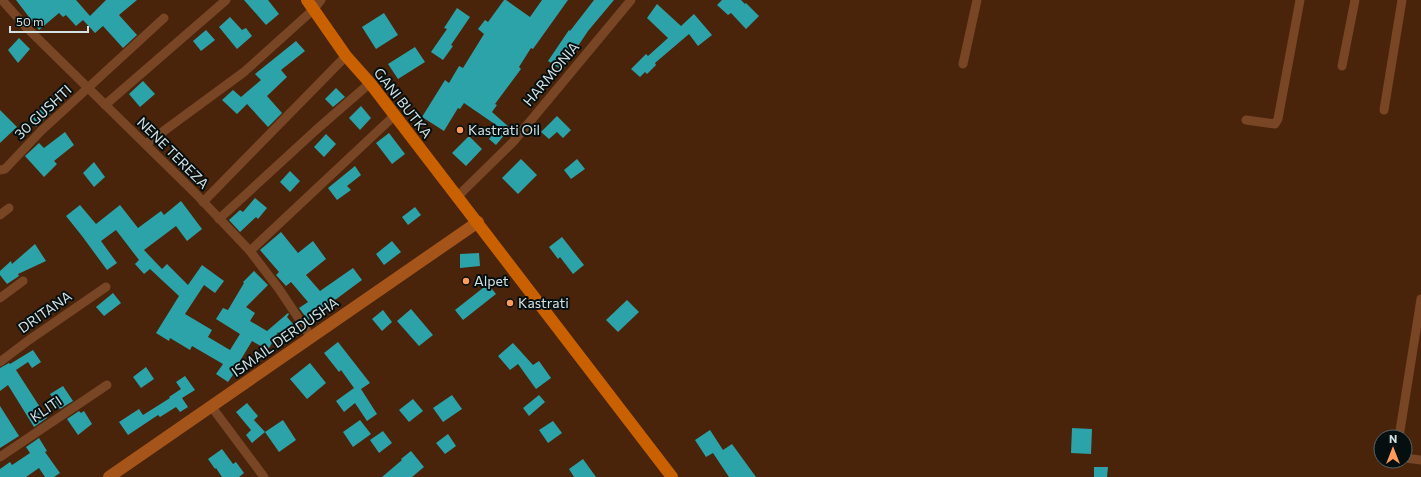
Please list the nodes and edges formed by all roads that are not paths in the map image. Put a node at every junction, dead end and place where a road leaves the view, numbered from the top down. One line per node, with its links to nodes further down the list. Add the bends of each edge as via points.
1 (2, 0): 14 (street, NENE TEREZA)
2 (226, 0): 15 (street)
3 (631, 0): 21 (street, HARMONIA, via 513,142)
4 (977, 0): 11 (street)
5 (1300, 0): 18 (street, via 1278,119 1275,124)
6 (1355, 0): 12 (street)
7 (1402, 0): 16 (street)
8 (314, 3): 10 (main road, GANI BUTKA); 19 (street, via 244,72)
9 (164, 18): 14 (street, 30 GUSHTI)
10 (346, 56): 13 (main road, GANI BUTKA); 22 (street)
11 (963, 64)
12 (1342, 66)
13 (370, 83): 17 (main road, GANI BUTKA); 25 (street)
14 (87, 89): 15 (street, NENE TEREZA); 20 (street, 30 GUSHTI, via 41,131 5,169)
15 (105, 105): 19 (street, NENE TEREZA)
16 (1384, 110)
17 (395, 115): 21 (main road, GANI BUTKA); 27 (street)
18 (1246, 120)
19 (146, 144): 22 (street, NENE TEREZA)
20 (0, 170)
21 (457, 197): 26 (main road, GANI BUTKA)
22 (203, 202): 25 (street, NENE TEREZA)
23 (9, 208): 24 (street)
24 (0, 215)
25 (219, 219): 27 (street, NENE TEREZA)
26 (478, 222): 32 (main road, ISMAIL DERDUSHA); 40 (main road, GANI BUTKA)
27 (250, 251): 32 (street, NENE TEREZA)
28 (23, 282): 30 (street)
29 (106, 287): 33 (street, DRITANA)
30 (0, 298)
31 (1421, 299): 36 (street)
32 (311, 337): 35 (main road, ISMAIL DERDUSHA)
33 (0, 362)
34 (107, 385): 37 (street, KLITI)
35 (211, 406): 38 (main road, ISMAIL DERDUSHA); 39 (street)
36 (1400, 429)
37 (0, 457)
38 (109, 477)
39 (264, 477)
40 (672, 477)

